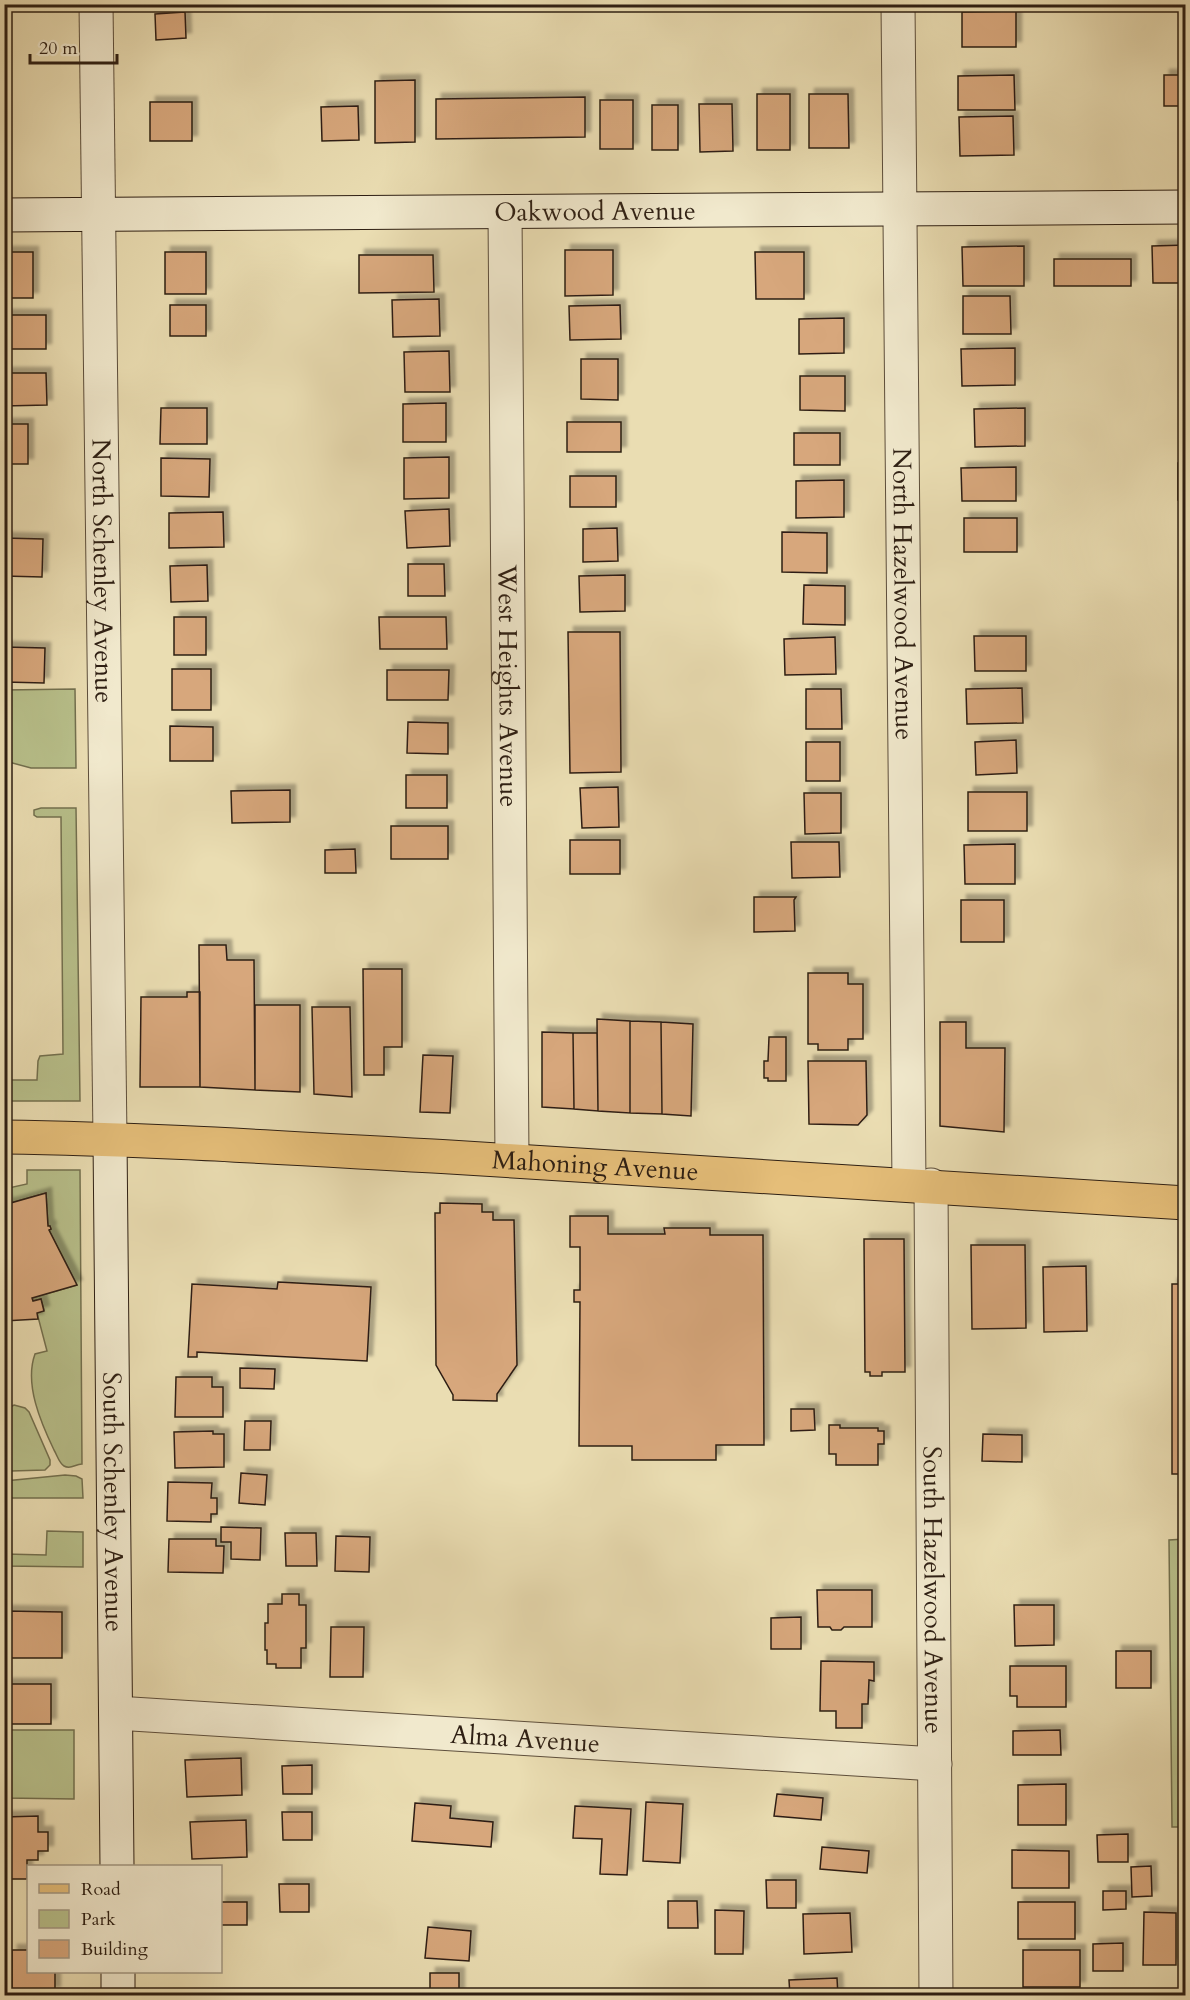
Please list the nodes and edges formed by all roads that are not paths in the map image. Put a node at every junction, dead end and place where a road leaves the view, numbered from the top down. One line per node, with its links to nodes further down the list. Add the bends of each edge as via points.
1 (96, 4): 7 (street, North Schenley Avenue)
2 (898, 4): 4 (street, North Hazelwood Avenue)
3 (1185, 207): 4 (street, Oakwood Avenue)
4 (900, 209): 5 (street, Oakwood Avenue); 11 (street, North Hazelwood Avenue)
5 (505, 212): 7 (street, Oakwood Avenue); 10 (street, West Heights Avenue)
6 (4, 215): 7 (street, Oakwood Avenue)
7 (99, 215): 9 (street, North Schenley Avenue)
8 (4, 1137): 9 (main road, Mahoning Avenue)
9 (110, 1139): 10 (main road, Mahoning Avenue); 13 (street, South Schenley Avenue)
10 (512, 1160): 11 (main road, Mahoning Avenue)
11 (920, 1185): 12 (main road, Mahoning Avenue); 14 (street, South Hazelwood Avenue)
12 (1185, 1203)
13 (116, 1713): 14 (street, Alma Avenue); 15 (street, South Schenley Avenue)
14 (934, 1764): 18 (street, South Hazelwood Avenue)
15 (117, 1865)
16 (118, 1973): 17 (street)
17 (118, 1995)
18 (936, 1995)

